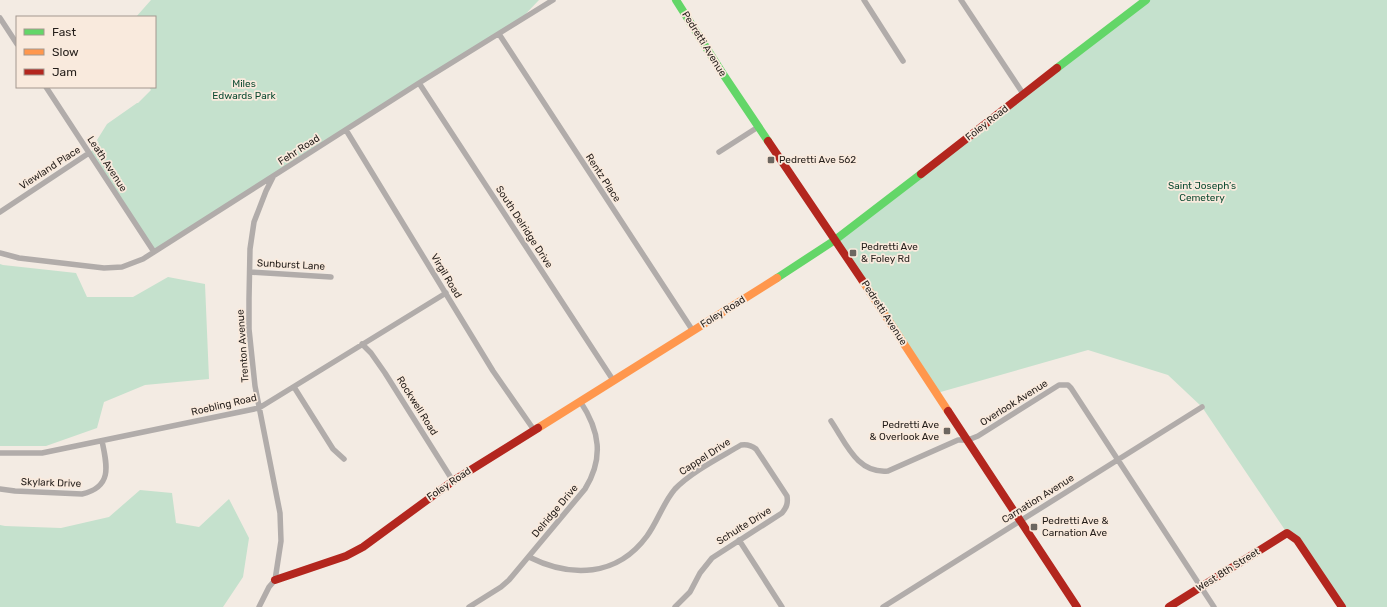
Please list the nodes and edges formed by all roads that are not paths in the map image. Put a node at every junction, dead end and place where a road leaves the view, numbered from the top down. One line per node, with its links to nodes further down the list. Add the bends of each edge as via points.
1 (553, 0): 7 (street, Fehr Road)
2 (676, 0): 13 (street, Pedretti Avenue)
3 (864, 0): 9 (street)
4 (961, 0): 12 (street)
5 (1146, 0): 12 (street, Foley Road)
6 (0, 18): 8 (street)
7 (499, 34): 10 (street, Fehr Road); 25 (street, Rentz Place)
8 (16, 42)
9 (903, 61)
10 (419, 83): 14 (street, Fehr Road); 27 (street, South Delridge Drive)
11 (47, 88): 16 (street, Leath Avenue)
12 (1024, 94): 19 (street, Foley Road)
13 (758, 127): 15 (street); 19 (street, Pedretti Avenue)
14 (346, 130): 17 (street, Fehr Road); 24 (street, Virgil Road)
15 (719, 152)
16 (89, 153): 18 (street, Viewland Place); 20 (street, Leath Avenue)
17 (274, 177): 20 (street, Fehr Road); 22 (street, Trenton Avenue, via 254,222)
18 (0, 212)
19 (835, 240): 25 (street, Foley Road); 35 (street, Pedretti Avenue)
20 (154, 252): 21 (street, Fehr Road, via 122,268 41,261)
21 (0, 253)
22 (250, 272): 23 (street, Sunburst Lane); 31 (street, Trenton Avenue, via 249,329)
23 (331, 277)
24 (446, 293): 26 (street, Roebling Road); 33 (street, Virgil Road, via 493,371)
25 (693, 331): 27 (street, Foley Road)
26 (362, 344): 28 (street, Roebling Road); 40 (street, Rockwell Road, via 382,368)
27 (613, 380): 29 (street, Foley Road)
28 (294, 387): 31 (street, Roebling Road); 38 (street, via 333,449)
29 (580, 401): 33 (street, Foley Road); 44 (street, Delridge Drive, via 597,436 598,455 593,474 585,489)
30 (1202, 407): 39 (street, Carnation Avenue)
31 (259, 408): 34 (street, Roebling Road); 45 (street, Trenton Avenue, via 280,513 281,541)
32 (831, 421): 35 (street, Overlook Avenue, via 856,458 866,467 877,471 894,469 958,440)
33 (534, 430): 40 (street, Foley Road)
34 (102, 440): 37 (street, Roebling Road, via 42,453); 41 (street, Skylark Drive, via 107,464 106,475 90,492 82,494)
35 (968, 440): 39 (street, Overlook Avenue, via 1059,385 1065,384 1071,388); 42 (street, Pedretti Avenue)
36 (741, 445): 43 (street, Schulte Drive, via 749,444 756,449 787,496 788,505 782,513); 44 (street, Cappel Drive, via 693,474 676,488 662,507 647,536 634,551 615,563 594,570 575,571 551,566)
37 (0, 453)
38 (344, 459)
39 (1118, 460): 42 (street, Carnation Avenue); 46 (street, Overlook Avenue)
40 (453, 481): 45 (street, Foley Road, via 363,547 346,556)
41 (0, 489)
42 (1021, 521): 51 (street, Carnation Avenue); 52 (street, Pedretti Avenue)
43 (738, 540): 49 (street, Schulte Drive, via 706,564 690,592); 50 (street)
44 (529, 557): 48 (street, Delridge Drive, via 505,584)
45 (275, 580): 47 (street, Trenton Avenue, via 266,591)
46 (1201, 587): 53 (street, West 8th Street); 54 (street, Overlook Avenue); 55 (street, West 8th Street, via 1287,533 1297,540)
47 (259, 607)
48 (469, 607)
49 (675, 607)
50 (782, 607)
51 (883, 607)
52 (1077, 607)
53 (1169, 607)
54 (1214, 607)
55 (1342, 607)

